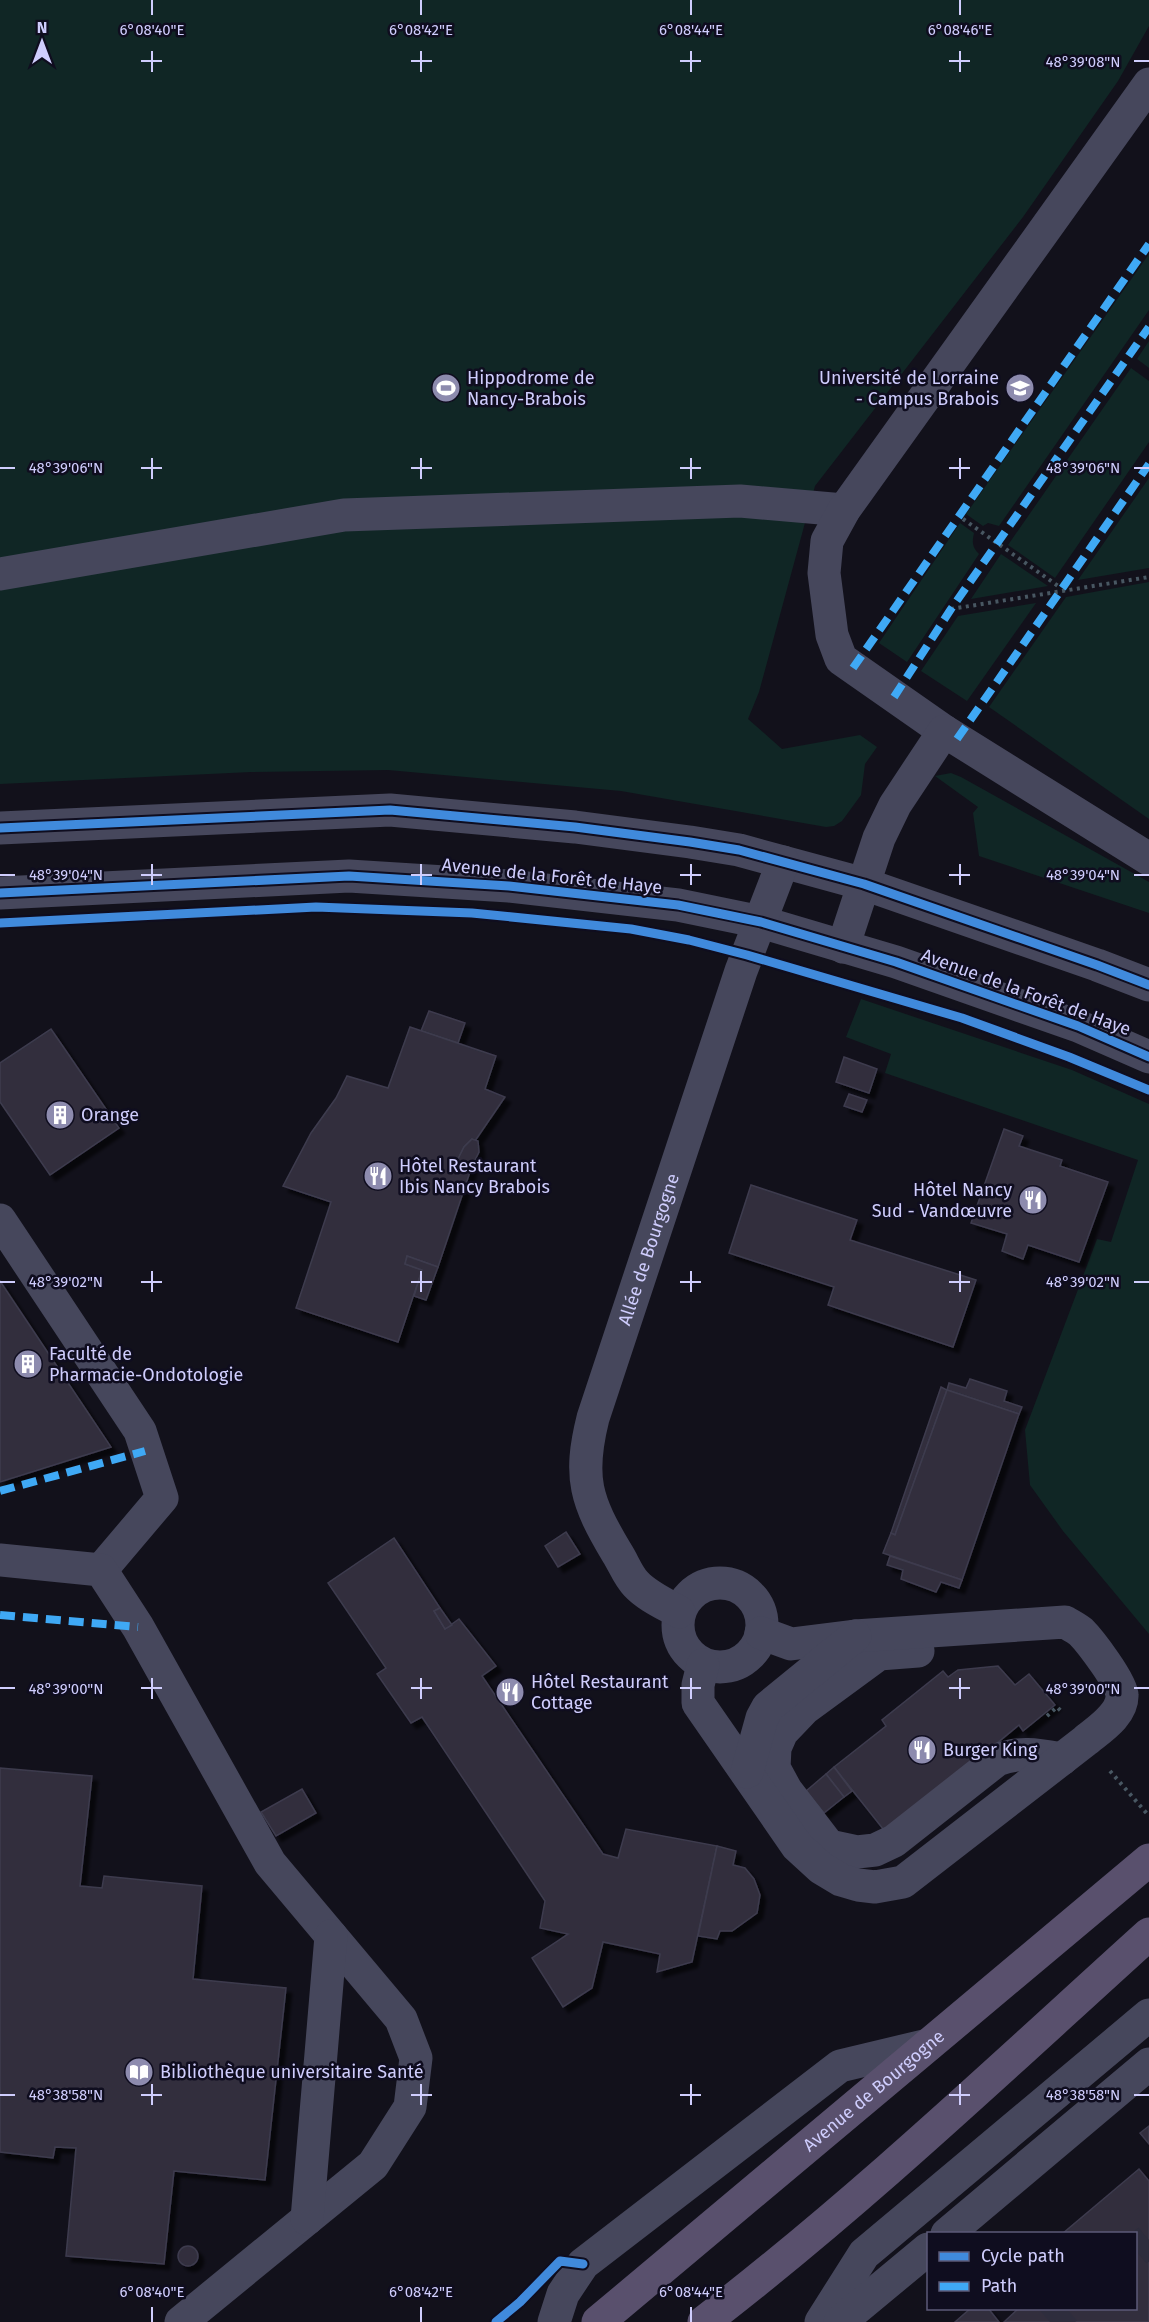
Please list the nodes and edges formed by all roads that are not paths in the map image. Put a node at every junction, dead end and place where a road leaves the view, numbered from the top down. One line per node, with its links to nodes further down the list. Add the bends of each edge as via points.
1 (1149, 84): 2 (street)
2 (844, 510): 3 (street, via 740,501 344,515); 4 (street, via 826,541 824,573 832,635 841,659)
3 (0, 574)
4 (944, 731): 6 (street); 8 (street, via 896,805 879,838)
5 (0, 828): 7 (street, via 390,810 610,831 729,848)
6 (1149, 859)
7 (783, 862): 8 (street); 10 (street, Allée de Bourgogne)
8 (864, 884): 11 (street); 12 (street)
9 (0, 893): 10 (street, Avenue de la Forêt de Haye, via 349,876 601,896 688,906)
10 (761, 922): 11 (street, Avenue de la Forêt de Haye); 17 (street, Allée de Bourgogne, via 738,980 586,1443 584,1470 596,1518 636,1584)
11 (843, 947): 13 (street, Avenue de la Forêt de Haye, via 1019,1005)
12 (1149, 986)
13 (1149, 1057)
14 (0, 1220): 16 (street, via 140,1431 162,1498)
15 (0, 1560): 16 (street)
16 (101, 1570): 26 (street, via 138,1627 270,1863)
17 (679, 1612): 19 (street, via 686,1598 699,1588 714,1583 730,1584 745,1591 756,1603 762,1618); 21 (street, via 678,1633 686,1652)
18 (1080, 1631): 20 (street, via 1065,1622); 22 (street, via 1122,1694 1112,1718); 22 (street, via 1048,1641 879,1654 804,1710 782,1732 775,1748 774,1768 791,1797 830,1846 857,1851 874,1850 894,1840 997,1760 1031,1753)
19 (761, 1633): 20 (street, via 791,1644); 21 (street, via 754,1650 740,1663 722,1668)
20 (855, 1636): 23 (street, via 768,1707)
21 (703, 1665): 23 (street, via 698,1703)
22 (1062, 1759): 23 (street, via 903,1882 874,1887 841,1880 821,1868 797,1846)
23 (747, 1773)
24 (1149, 1860): 28 (main road, Avenue de Bourgogne)
25 (1149, 1934): 36 (main road, via 929,2133)
26 (331, 1936): 30 (street); 30 (street, via 401,2019 416,2058 410,2107 374,2165)
27 (1149, 2015): 37 (street, via 864,2254)
28 (928, 2045): 34 (street, via 840,2066 583,2264 563,2294); 35 (main road, Avenue de Bourgogne)
29 (1149, 2064): 31 (street)
30 (307, 2219): 33 (street)
31 (949, 2232)
32 (927, 2250): 38 (street)
33 (181, 2322)
34 (554, 2322)
35 (598, 2322)
36 (704, 2322)
37 (821, 2322)
38 (840, 2322)

